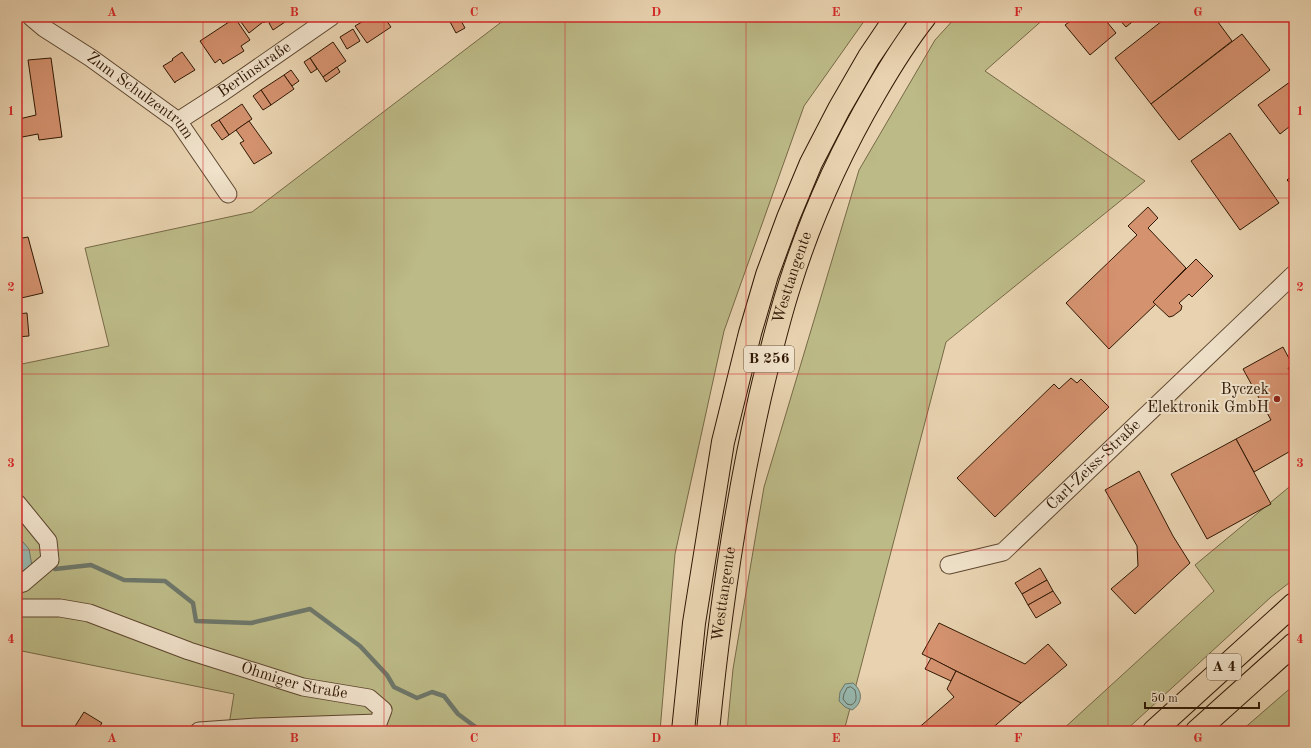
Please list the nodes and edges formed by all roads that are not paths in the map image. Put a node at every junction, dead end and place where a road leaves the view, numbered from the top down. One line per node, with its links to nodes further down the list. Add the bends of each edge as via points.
1 (31, 17): 5 (street, Zum Schulzentrum)
2 (331, 17): 5 (street, Berlinstraße)
3 (896, 17): 15 (main road, Westtangente / B 256, via 870,56 811,162 767,275 723,442 694,623)
4 (925, 17): 16 (main road, Westtangente / B 256, via 888,70 832,174 809,228 790,284 748,450 728,563)
5 (178, 121): 6 (street, Zum Schulzentrum)
6 (228, 194)
7 (1294, 274): 9 (street, Carl-Zeiss-Straße, via 1003,552)
8 (17, 503): 10 (street, via 48,541 50,560 23,583)
9 (949, 565)
10 (17, 585)
11 (1294, 604): 17 (main road, A 4)
12 (17, 608): 14 (street, Ohmiger Straße, via 60,608 89,613 189,651 303,687 369,698 383,710 378,723)
13 (1294, 644): 18 (main road, A 4)
14 (199, 731)
15 (682, 731)
16 (708, 731)
17 (1154, 731)
18 (1197, 731)

